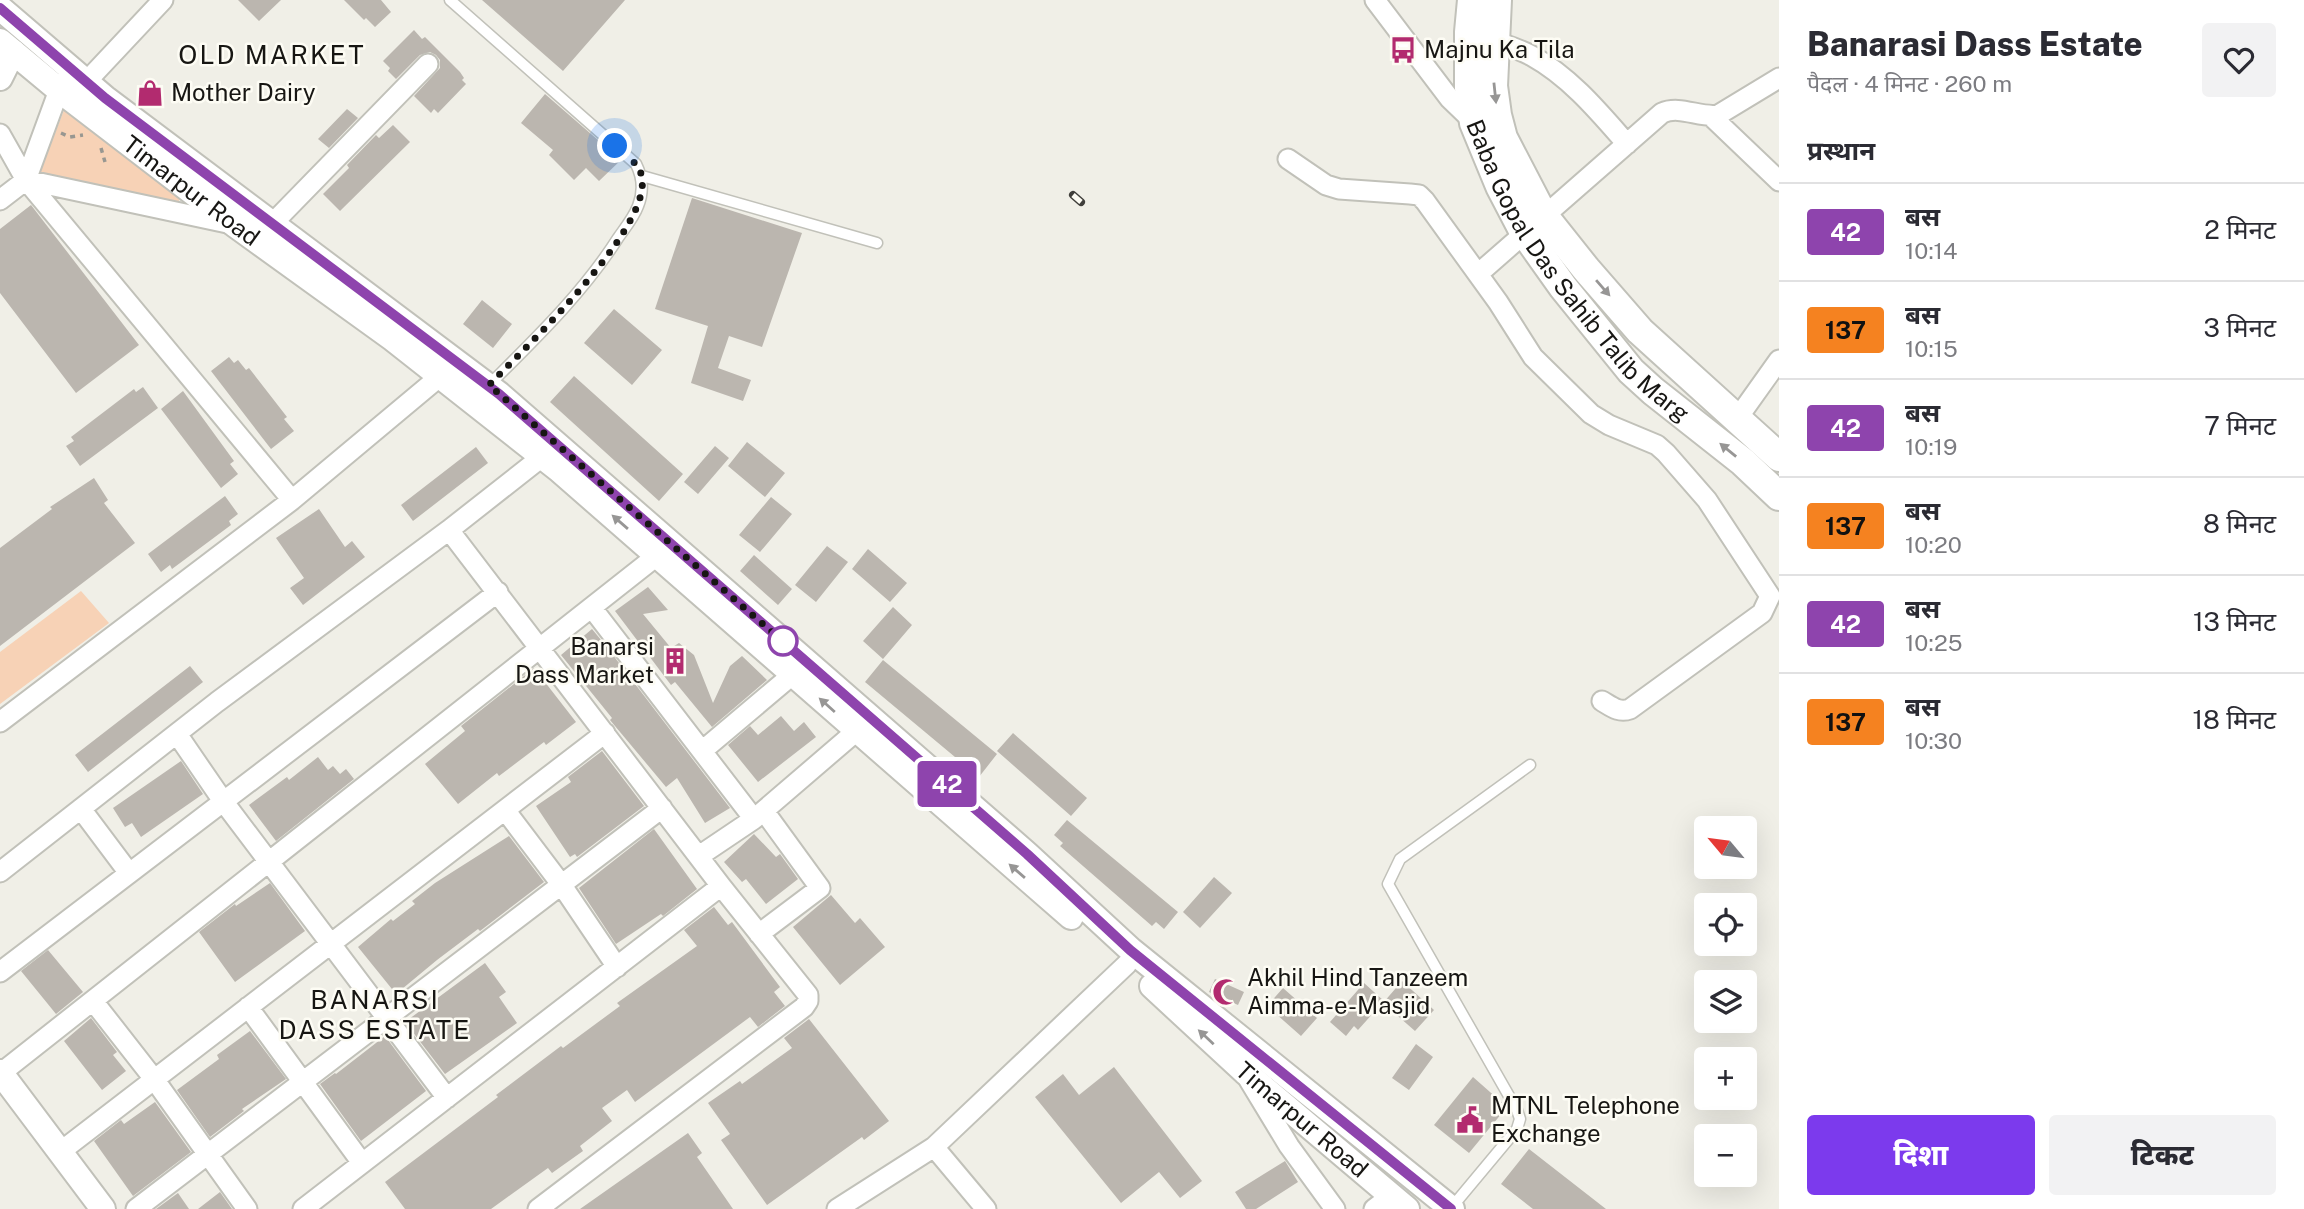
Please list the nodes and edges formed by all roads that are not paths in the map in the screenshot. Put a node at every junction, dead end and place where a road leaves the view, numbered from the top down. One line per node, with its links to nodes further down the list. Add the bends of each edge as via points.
1 (163, 0): 12 (street)
2 (450, 0): 19 (lane, via 636,164)
3 (1375, 0): 14 (street, via 1450,99)
4 (1472, 0): 7 (main road, Baba Gopal Das Sahib Talib Marg)
5 (1497, 0): 7 (main road, Baba Gopal Das Sahib Talib Marg)
6 (0, 8): 12 (street, Timarpur Road)
7 (1481, 37): 14 (main road, Baba Gopal Das Sahib Talib Marg, via 1469,88); 16 (main road, Baba Gopal Das Sahib Talib Marg, one-way to 16); 17 (street, via 1531,55 1551,69 1591,103)
8 (6, 46): 10 (street); 12 (street, Timarpur Road)
9 (428, 64): 24 (street)
10 (0, 78)
11 (1779, 78): 13 (street, via 1726,112)
12 (72, 81): 20 (street, via 46,126); 24 (street, Timarpur Road); 25 (street, Timarpur Road)
13 (1711, 116): 17 (street, via 1665,111); 21 (street)
14 (1474, 122): 16 (street); 23 (main road, Baba Gopal Das Sahib Talib Marg, via 1500,186)
15 (0, 134): 20 (street)
16 (1503, 138): 23 (main road, Baba Gopal Das Sahib Talib Marg)
17 (1627, 144): 23 (street)
18 (1288, 159): 27 (street, via 1339,190 1419,195)
19 (642, 176): 26 (lane); 30 (lane, via 638,208 605,259)
20 (26, 180): 22 (street); 25 (street); 35 (street)
21 (1779, 181)
22 (0, 200)
23 (1534, 223): 27 (street); 31 (main road, Baba Gopal Das Sahib Talib Marg, one-way to 31, via 1586,269 1640,331); 34 (main road, Baba Gopal Das Sahib Talib Marg, one-way to 23, via 1631,371 1563,287)
24 (272, 224): 29 (street, Timarpur Road)
25 (235, 225): 29 (street, Timarpur Road)
26 (877, 243)
27 (1478, 274): 42 (street, via 1533,357 1591,414 1666,453 1707,500 1770,596 1762,612 1630,709 1623,711)
28 (1779, 360): 31 (street)
29 (449, 368): 30 (street, Timarpur Road); 35 (street)
30 (481, 393): 32 (street, Timarpur Road)
31 (1737, 419): 33 (main road, Baba Gopal Das Sahib Talib Marg)
32 (551, 451): 36 (street); 37 (street, Timarpur Road)
33 (1779, 457)
34 (1779, 496)
35 (292, 500): 43 (street)
36 (449, 530): 38 (street); 46 (street)
37 (665, 550): 39 (street); 41 (street, Timarpur Road)
38 (498, 592): 40 (street); 49 (street)
39 (592, 608): 40 (street); 47 (street)
40 (541, 648): 45 (street); 55 (street)
41 (800, 668): 44 (street, Timarpur Road); 47 (street)
42 (1602, 701)
43 (0, 723)
44 (863, 725): 53 (street); 62 (street, Timarpur Road, via 1027,854)
45 (605, 733): 50 (street); 52 (street)
46 (177, 734): 49 (street); 51 (street)
47 (702, 751): 53 (street)
48 (1530, 765): 86 (lane, via 1400,859 1388,884 1520,1119 1517,1129)
49 (223, 801): 55 (street); 57 (street)
50 (662, 808): 54 (street); 58 (street)
51 (81, 809): 56 (street); 57 (street)
52 (505, 810): 58 (street); 61 (street)
53 (759, 815): 54 (street); 60 (street, via 820,888)
54 (699, 856): 59 (street)
55 (269, 862): 61 (street); 65 (street)
56 (0, 872)
57 (129, 873): 64 (street)
58 (561, 884): 63 (street); 67 (street)
59 (721, 886): 60 (street); 63 (street)
60 (759, 934): 82 (street, via 808,995 804,1007)
61 (330, 945): 66 (street); 67 (street)
62 (1132, 960): 68 (street, Timarpur Road); 73 (street)
63 (617, 967): 72 (street)
64 (0, 972)
65 (93, 1000): 69 (street); 70 (street)
66 (248, 1007): 70 (street); 71 (street)
67 (387, 1018): 71 (street); 72 (street)
68 (1253, 1064): 77 (street, Timarpur Road); 85 (street, via 1281,1135); 86 (street, Timarpur Road)
69 (0, 1072): 74 (street)
70 (154, 1079): 74 (street); 75 (street)
71 (303, 1082): 75 (street); 76 (street)
72 (447, 1098): 76 (street)
73 (933, 1147): 83 (street); 84 (street)
74 (60, 1152): 78 (street)
75 (207, 1155): 79 (street); 80 (street)
76 (362, 1163): 81 (street)
77 (1391, 1205)
78 (103, 1209)
79 (136, 1209)
80 (247, 1209)
81 (303, 1209)
82 (538, 1209)
83 (837, 1209)
84 (986, 1209)
85 (1335, 1209)
86 (1451, 1209)

